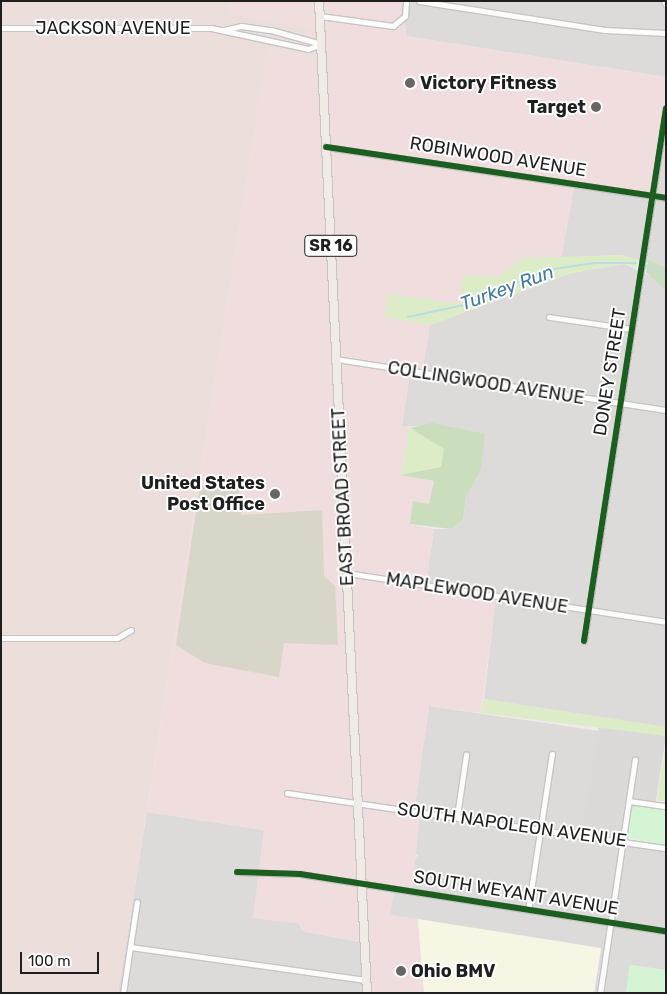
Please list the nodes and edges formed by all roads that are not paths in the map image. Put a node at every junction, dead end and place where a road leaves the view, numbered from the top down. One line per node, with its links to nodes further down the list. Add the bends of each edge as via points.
1 (319, 1): 6 (main road, EAST BROAD STREET / SR 16)
2 (406, 1): 6 (street, via 405,16 393,26)
3 (419, 1): 11 (street, via 604,30)
4 (664, 1): 5 (street)
5 (666, 5)
6 (320, 16): 14 (main road, EAST BROAD STREET / SR 16)
7 (241, 26): 9 (street, JACKSON AVENUE); 10 (street, JACKSON AVENUE); 12 (street)
8 (1, 28): 9 (street, JACKSON AVENUE)
9 (224, 30): 12 (street, JACKSON AVENUE)
10 (278, 31): 13 (street); 14 (street, JACKSON AVENUE)
11 (666, 33)
12 (240, 36): 13 (street, JACKSON AVENUE)
13 (276, 43): 14 (street, JACKSON AVENUE, via 308,48)
14 (321, 44): 16 (main road, EAST BROAD STREET / SR 16)
15 (666, 108): 17 (street, DONEY STREET)
16 (326, 147): 17 (street, ROBINWOOD AVENUE); 21 (main road, EAST BROAD STREET / SR 16)
17 (652, 196): 18 (street, ROBINWOOD AVENUE); 20 (street, DONEY STREET)
18 (666, 198)
19 (549, 317): 20 (street)
20 (631, 329): 22 (street, DONEY STREET)
21 (336, 359): 22 (street, COLLINGWOOD AVENUE); 24 (main road, EAST BROAD STREET / SR 16)
22 (620, 403): 23 (street, COLLINGWOOD AVENUE); 25 (street, DONEY STREET)
23 (666, 410)
24 (347, 573): 25 (street, MAPLEWOOD AVENUE); 35 (main road, EAST BROAD STREET / SR 16)
25 (588, 610): 26 (street, MAPLEWOOD AVENUE); 29 (street, DONEY STREET)
26 (666, 622)
27 (131, 630): 28 (street, via 116,638)
28 (1, 638)
29 (584, 641)
30 (552, 754): 38 (street)
31 (466, 755): 37 (street)
32 (634, 760): 34 (street)
33 (287, 793): 35 (street, SOUTH NAPOLEON AVENUE)
34 (629, 801): 36 (street); 39 (street)
35 (358, 802): 37 (street, SOUTH NAPOLEON AVENUE); 42 (main road, EAST BROAD STREET / SR 16)
36 (666, 806)
37 (457, 816): 38 (street, SOUTH NAPOLEON AVENUE)
38 (540, 829): 39 (street, SOUTH NAPOLEON AVENUE); 44 (street)
39 (623, 842): 40 (street, SOUTH NAPOLEON AVENUE); 45 (street)
40 (666, 848)
41 (237, 872): 42 (street, SOUTH WEYANT AVENUE, via 286,872)
42 (362, 884): 44 (street, SOUTH WEYANT AVENUE); 48 (main road, EAST BROAD STREET / SR 16)
43 (137, 902): 47 (street)
44 (528, 910): 45 (street, SOUTH WEYANT AVENUE)
45 (611, 922): 46 (street, SOUTH WEYANT AVENUE); 51 (street)
46 (666, 931)
47 (131, 946): 48 (street); 49 (street)
48 (367, 980): 50 (main road, EAST BROAD STREET / SR 16)
49 (124, 993)
50 (367, 993)
51 (600, 993)

